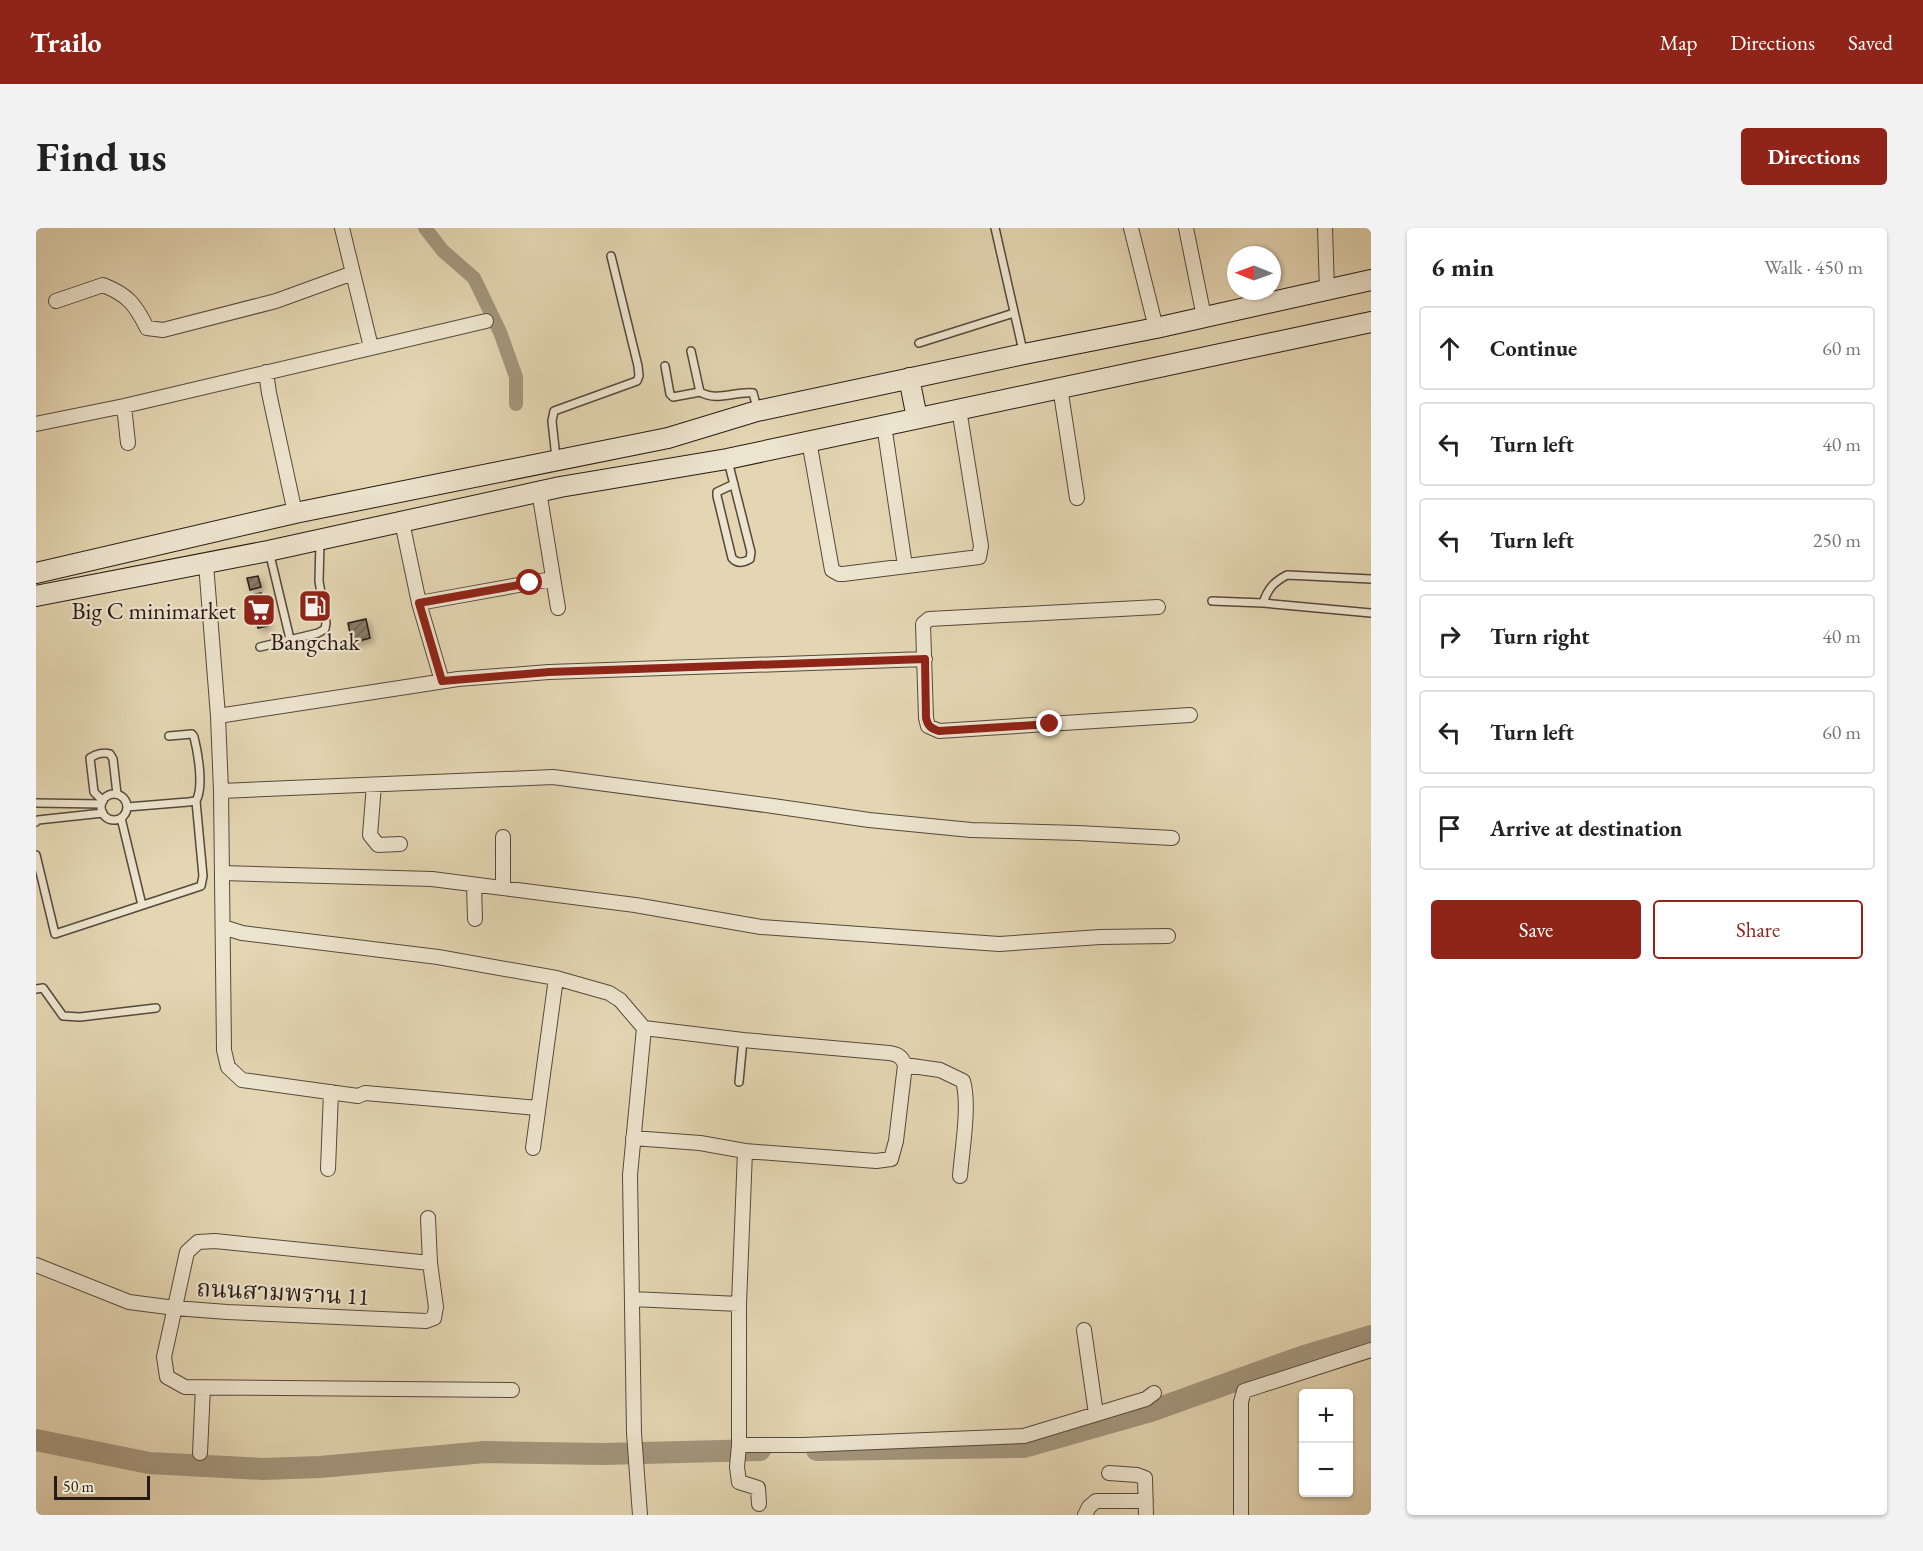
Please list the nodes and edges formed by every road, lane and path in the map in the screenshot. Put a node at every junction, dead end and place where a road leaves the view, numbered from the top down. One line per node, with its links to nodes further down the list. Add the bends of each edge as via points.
1 (342, 228): 7 (street)
2 (995, 228): 11 (lane)
3 (1131, 228): 15 (street)
4 (1186, 228): 12 (street)
5 (1325, 228): 9 (street)
6 (611, 256): 34 (lane, via 639,376 637,381 554,411)
7 (353, 273): 10 (street, via 276,301 163,330 147,328 136,306 119,291 103,285); 17 (street)
8 (1371, 280): 9 (street)
9 (1327, 290): 12 (street)
10 (56, 301)
11 (1014, 313): 16 (lane); 19 (lane)
12 (1204, 317): 15 (street)
13 (486, 321): 17 (street)
14 (1371, 322): 23 (street)
15 (1156, 328): 19 (street)
16 (919, 343)
17 (371, 347): 21 (street)
18 (691, 351): 24 (lane)
19 (1024, 354): 22 (street)
20 (665, 366): 24 (lane, via 673,397)
21 (266, 372): 25 (street); 38 (street)
22 (909, 378): 27 (street); 28 (street)
23 (1060, 387): 26 (street); 37 (street)
24 (700, 392): 27 (lane, via 718,397 753,393)
25 (124, 406): 29 (street); 32 (street)
26 (959, 409): 28 (street); 43 (street, via 980,555)
27 (757, 411): 34 (street, via 668,438)
28 (917, 418): 30 (street)
29 (36, 424)
30 (884, 425): 31 (street); 43 (street)
31 (809, 441): 33 (street); 43 (street, via 832,570 843,574)
32 (128, 443)
33 (727, 459): 35 (lane); 36 (street)
34 (556, 461): 38 (street)
35 (734, 484): 35 (lane, via 751,552 750,559 743,563 732,558 717,496 721,489)
36 (539, 491): 39 (street); 45 (street)
37 (1077, 498)
38 (295, 513): 44 (street)
39 (402, 522): 40 (street); 49 (street)
40 (320, 539): 41 (street); 54 (lane, via 319,581 325,628)
41 (268, 551): 42 (street); 54 (lane)
42 (206, 564): 47 (street); 59 (street)
43 (905, 566)
44 (36, 573)
45 (552, 579): 49 (street); 52 (street)
46 (1371, 579): 50 (lane, via 1287,576 1275,581)
47 (36, 596)
48 (1212, 601): 50 (lane)
49 (419, 603): 57 (street)
50 (1263, 603): 53 (lane)
51 (1158, 607): 56 (street, via 934,617 923,624)
52 (558, 608)
53 (1371, 613)
54 (290, 639): 55 (lane)
55 (260, 647)
56 (925, 659): 57 (street, via 549,672); 58 (street, via 926,718 928,726 939,731)
57 (442, 681): 59 (street)
58 (1190, 715)
59 (218, 716): 62 (street)
60 (169, 736): 64 (lane, via 194,737 200,782)
61 (374, 785): 62 (street); 71 (street, via 553,777 868,820 970,830); 72 (street, via 370,835 378,845)
62 (221, 791): 74 (street)
63 (117, 794): 66 (lane, via 109,795); 66 (lane, via 113,759 106,753 94,755 90,764 94,792); 67 (lane)
64 (196, 801): 67 (lane); 77 (lane, via 201,886)
65 (36, 803): 66 (lane)
66 (102, 806): 68 (lane, via 110,819); 69 (lane)
67 (127, 807): 68 (lane)
68 (121, 818): 77 (lane)
69 (36, 822)
70 (503, 837): 76 (street)
71 (1172, 838)
72 (400, 844)
73 (36, 855): 77 (lane, via 55,934)
74 (222, 873): 75 (street, via 432,879); 79 (street)
75 (474, 885): 76 (street); 78 (street)
76 (503, 887): 80 (street, via 761,927 999,944)
77 (142, 905)
78 (475, 918)
79 (223, 927): 81 (street, via 242,933 438,957); 88 (street, via 224,1050 228,1067 242,1080)
80 (1168, 936)
81 (556, 978): 84 (street, via 609,993); 89 (street)
82 (36, 989): 83 (lane, via 43,988 63,1016)
83 (156, 1008)
84 (644, 1028): 85 (street); 90 (street)
85 (743, 1040): 86 (street, via 898,1054); 87 (lane)
86 (905, 1065): 92 (street, via 891,1159); 94 (street, via 940,1070 963,1081 966,1104)
87 (740, 1082)
88 (331, 1092): 89 (street); 93 (street)
89 (538, 1108): 91 (street)
90 (633, 1138): 92 (street); 98 (street)
91 (533, 1148)
92 (745, 1151): 99 (street)
93 (328, 1168)
94 (960, 1176)
95 (428, 1218): 96 (street, ถนนสามพราน 11)
96 (430, 1263): 100 (street, via 198,1242 187,1252); 100 (street, ถนนสามพราน 11, via 436,1307 434,1318 426,1321)
97 (36, 1265): 100 (street, ถนนสามพราน 11, via 129,1302)
98 (633, 1299): 99 (street); 112 (street, via 634,1433)
99 (739, 1304): 107 (street)
100 (175, 1308): 103 (street, via 164,1357 167,1377 185,1386)
101 (1084, 1330): 106 (street)
102 (1371, 1350): 114 (street, via 1244,1391)
103 (203, 1387): 104 (street); 108 (street)
104 (512, 1390)
105 (1154, 1393): 106 (street)
106 (1096, 1414): 107 (street, via 1024,1436)
107 (738, 1447): 110 (street, via 739,1482 758,1488)
108 (201, 1453)
109 (1109, 1473): 111 (street, via 1142,1476 1146,1482)
110 (759, 1504)
111 (1146, 1508): 113 (street, via 1096,1501)
112 (640, 1515)
113 (1085, 1515)
114 (1241, 1515)

